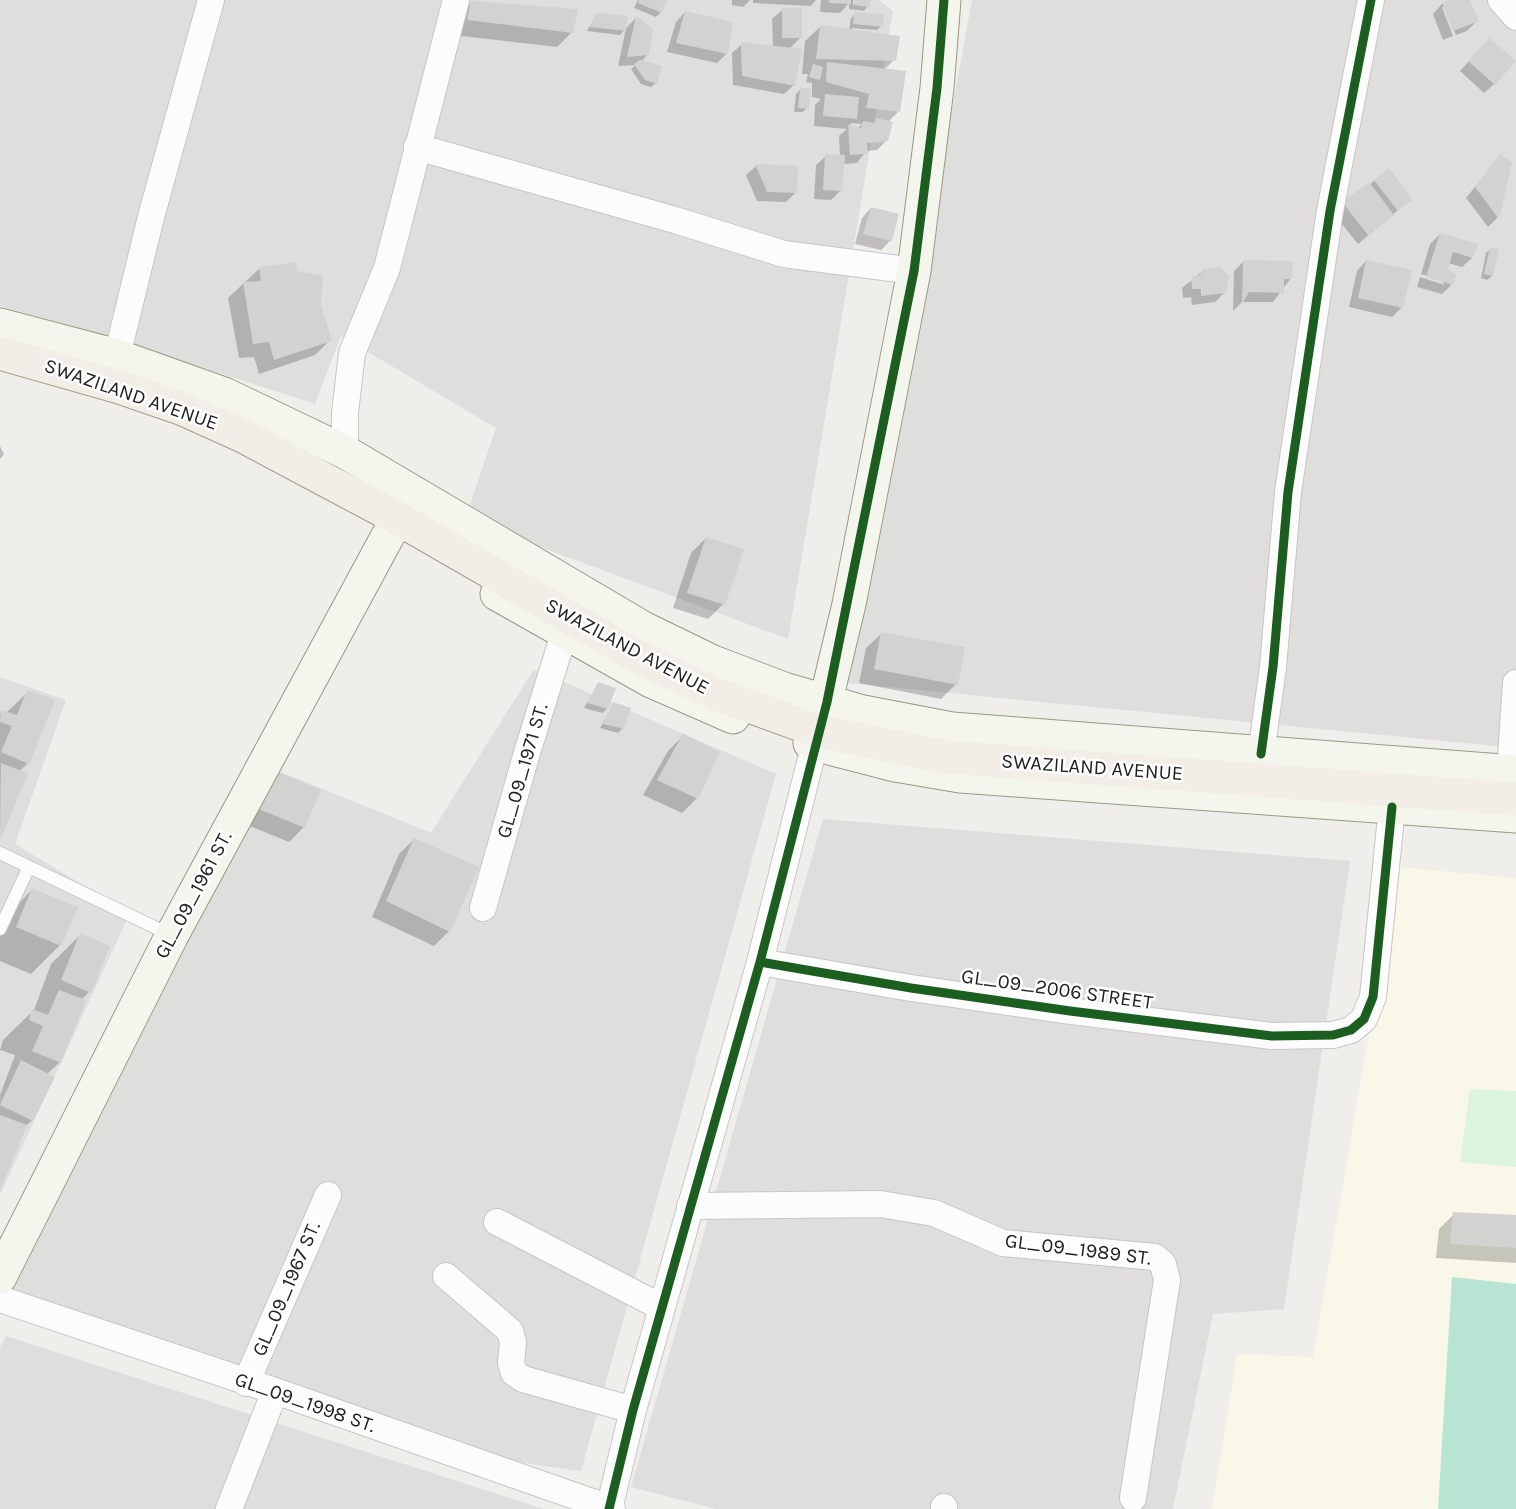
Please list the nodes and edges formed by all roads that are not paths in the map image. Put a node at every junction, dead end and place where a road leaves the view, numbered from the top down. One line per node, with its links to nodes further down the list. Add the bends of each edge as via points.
1 (211, 0): 12 (street)
2 (456, 0): 7 (street)
3 (944, 0): 8 (main road)
4 (1371, 0): 19 (street, via 1330,212 1290,480)
5 (1501, 0): 6 (street)
6 (1516, 17)
7 (417, 147): 8 (street, via 784,254); 14 (street, via 387,268 352,353)
8 (914, 271): 18 (main road)
9 (0, 325): 12 (main road)
10 (0, 340): 15 (main road, SWAZILAND AVENUE, via 110,370 201,402 344,471)
11 (0, 353): 15 (main road, SWAZILAND AVENUE, via 183,409)
12 (117, 356): 14 (main road, via 224,394)
13 (0, 370): 15 (main road, via 134,408 266,463)
14 (345, 452): 15 (main road)
15 (401, 512): 16 (main road); 18 (main road, SWAZILAND AVENUE, via 645,660 716,694); 27 (main road, GL_09_1961 ST.)
16 (564, 634): 18 (main road, via 686,698); 25 (street, GL_09_1971 ST.)
17 (1516, 683): 20 (street)
18 (821, 723): 19 (main road, via 905,721 952,729); 20 (main road, SWAZILAND AVENUE, via 946,757); 21 (main road, via 895,765 960,776); 28 (street)
19 (1261, 754): 20 (main road)
20 (1514, 782)
21 (1392, 807): 22 (main road); 28 (street, GL_09_2006 STREET, via 1373,997 1364,1019 1351,1030 1333,1035 1260,1034 1070,1011)
22 (1516, 816)
23 (0, 853): 24 (lane)
24 (29, 867): 26 (lane); 27 (lane)
25 (483, 908)
26 (0, 929)
27 (172, 935): 33 (main road, GL_09_1961 ST.)
28 (760, 962): 30 (street)
29 (328, 1195): 36 (street, GL_09_1967 ST.)
30 (690, 1206): 35 (street); 39 (street, GL_09_1989 ST., via 880,1204 934,1213 1003,1243 1155,1257 1163,1264 1167,1280)
31 (497, 1222): 35 (street)
32 (446, 1276): 38 (street, via 510,1331 514,1373 523,1379)
33 (0, 1277)
34 (0, 1299): 36 (street, GL_09_1998 ST.)
35 (661, 1307): 38 (street)
36 (246, 1383): 37 (street, GL_09_1998 ST.)
37 (275, 1391): 40 (street, GL_09_1998 ST.); 41 (street)
38 (633, 1410): 40 (street)
39 (1133, 1498)
40 (598, 1508)
41 (229, 1509)

